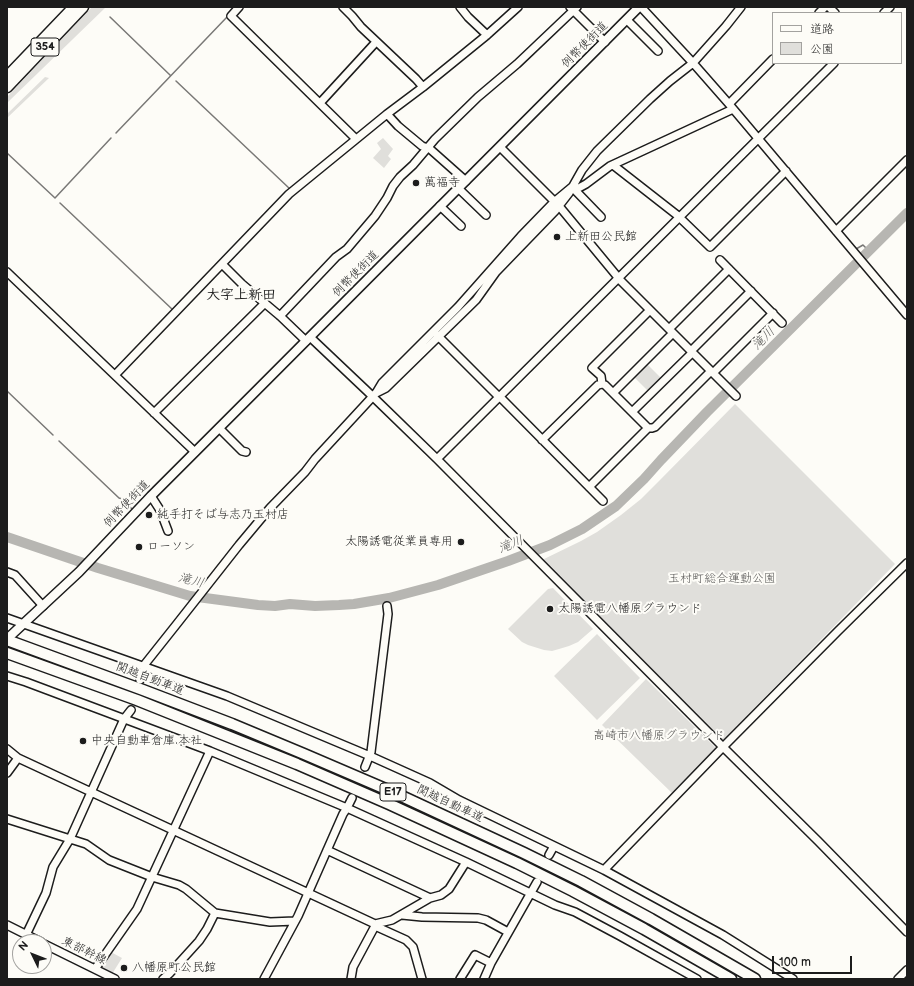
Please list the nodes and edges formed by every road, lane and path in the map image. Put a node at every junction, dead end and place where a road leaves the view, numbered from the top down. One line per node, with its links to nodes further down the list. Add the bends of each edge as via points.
1 (74, 7): 18 (highway, 354)
2 (83, 7): 19 (highway, 354)
3 (239, 7): 21 (street, via 231,16)
4 (343, 7): 12 (street)
5 (460, 7): 11 (street)
6 (518, 7): 11 (street)
7 (640, 7): 10 (main road, 例幣使街道); 16 (street)
8 (741, 7): 16 (street)
9 (574, 8): 13 (street); 26 (street)
10 (627, 20): 13 (main road, 例幣使街道); 14 (street)
11 (487, 35): 20 (street)
12 (376, 42): 20 (street); 21 (street)
13 (605, 42): 27 (main road, 例幣使街道)
14 (658, 51)
15 (772, 60): 22 (street)
16 (693, 62): 22 (street); 33 (street, via 670,80 604,144 577,178)
17 (833, 64): 25 (street)
18 (7, 77)
19 (7, 87)
20 (423, 87): 23 (street)
21 (320, 102): 24 (street)
22 (731, 106): 25 (street); 29 (street)
23 (387, 114): 24 (street); 26 (street, via 422,146)
24 (356, 139): 42 (street, via 284,199)
25 (758, 140): 30 (street); 38 (street)
26 (427, 147): 31 (street); 51 (street, via 400,177 375,216 347,249 336,257)
27 (500, 147): 31 (main road, 例幣使街道); 34 (street)
28 (907, 160): 40 (street)
29 (613, 165): 33 (street, via 580,188); 38 (street)
30 (786, 172): 38 (street, via 710,247); 40 (street)
31 (466, 181): 32 (main road, 例幣使街道)
32 (458, 188): 35 (main road, 例幣使街道); 36 (street)
33 (574, 188): 34 (street); 37 (street)
34 (557, 204): 45 (street); 54 (street, via 496,272 476,300)
35 (440, 206): 39 (street); 55 (main road, 例幣使街道)
36 (486, 215)
37 (601, 217)
38 (680, 218): 45 (street)
39 (461, 226)
40 (836, 231): 50 (street)
41 (720, 260): 43 (street)
42 (222, 264): 47 (street); 58 (street)
43 (729, 269): 46 (street); 53 (street)
44 (7, 272): 58 (street)
45 (618, 278): 48 (street); 63 (street)
46 (751, 291): 49 (street); 56 (street)
47 (265, 302): 51 (street); 65 (street)
48 (650, 310): 53 (street); 59 (street, via 592,368 601,376)
49 (773, 313): 52 (street); 57 (street)
50 (907, 315)
51 (280, 316): 55 (street)
52 (782, 323)
53 (671, 331): 56 (street); 60 (street)
54 (436, 334): 61 (street, via 386,388); 63 (street)
55 (308, 339): 61 (street); 66 (main road, 例幣使街道)
56 (692, 352): 57 (street); 64 (street)
57 (712, 372): 62 (street); 67 (street, via 655,427)
58 (115, 375): 65 (street)
59 (602, 384): 60 (street); 68 (street)
60 (613, 393): 64 (street)
61 (375, 395): 71 (street); 84 (street, via 240,543)
62 (736, 396)
63 (499, 397): 68 (street); 71 (street)
64 (632, 412): 67 (street)
65 (154, 413): 69 (street)
66 (219, 428): 69 (main road, 例幣使街道); 70 (street)
67 (648, 428): 72 (street)
68 (542, 440): 72 (street)
69 (195, 452): 73 (main road, 例幣使街道)
70 (246, 452)
71 (436, 460): 89 (street)
72 (589, 487): 74 (street)
73 (151, 496): 75 (street); 78 (main road, 例幣使街道)
74 (603, 501)
75 (168, 531)
76 (907, 563): 89 (street)
77 (7, 572): 78 (street, via 15,575)
78 (43, 606): 81 (main road)
79 (387, 606): 92 (street)
80 (7, 618): 81 (street)
81 (24, 623): 82 (main road); 84 (street)
82 (9, 641): 134 (highway, 関越自動車道 / E17, via 232,724 395,793 581,881 658,922)
83 (7, 653): 133 (highway, 関越自動車道 / E17, via 137,700 389,804 573,891)
84 (144, 667): 86 (street); 92 (street, via 227,696)
85 (7, 676): 88 (street)
86 (140, 680)
87 (131, 710): 88 (street)
88 (124, 720): 91 (street); 96 (street)
89 (723, 747): 106 (street); 118 (street)
90 (7, 749): 93 (street)
91 (210, 751): 98 (street); 100 (street)
92 (370, 756): 94 (street); 102 (street, via 430,783 459,800)
93 (18, 758): 95 (street); 96 (street)
94 (365, 767)
95 (7, 773)
96 (90, 793): 100 (street); 101 (street)
97 (352, 798): 98 (street)
98 (347, 808): 103 (street); 105 (street)
99 (7, 819): 101 (street)
100 (173, 830): 107 (street); 109 (street)
101 (70, 840): 107 (street, via 86,844 109,860); 120 (street, via 53,867 46,893)
102 (554, 846): 104 (street); 106 (street)
103 (327, 850): 109 (street); 111 (street)
104 (549, 856)
105 (466, 862): 110 (street); 111 (street, via 448,889 441,895)
106 (604, 870): 135 (street, via 723,935)
107 (152, 877): 112 (street, via 186,889); 123 (street, via 137,908)
108 (537, 882): 110 (street)
109 (308, 893): 114 (street); 116 (street)
110 (530, 893): 117 (street); 132 (street, via 581,916)
111 (430, 898): 113 (street)
112 (215, 913): 114 (street, via 270,922); 126 (street, via 199,941)
113 (402, 915): 116 (street); 117 (street, via 478,918)
114 (295, 921): 127 (street)
115 (7, 925): 119 (street)
116 (375, 925): 128 (street, via 353,967); 129 (street, via 406,940 413,947)
117 (508, 932): 122 (street)
118 (907, 932)
119 (24, 934)
120 (26, 934)
121 (52, 948): 123 (street, 東部幹線)
122 (491, 963): 130 (street, via 475,955); 131 (street)
123 (95, 969): 125 (street, 東部幹線)
124 (907, 970): 136 (street)
125 (115, 979)
126 (163, 979)
127 (264, 979)
128 (351, 979)
129 (422, 979)
130 (460, 979)
131 (484, 979)
132 (698, 979)
133 (731, 979)
134 (755, 979)
135 (793, 979)
136 (898, 979)

